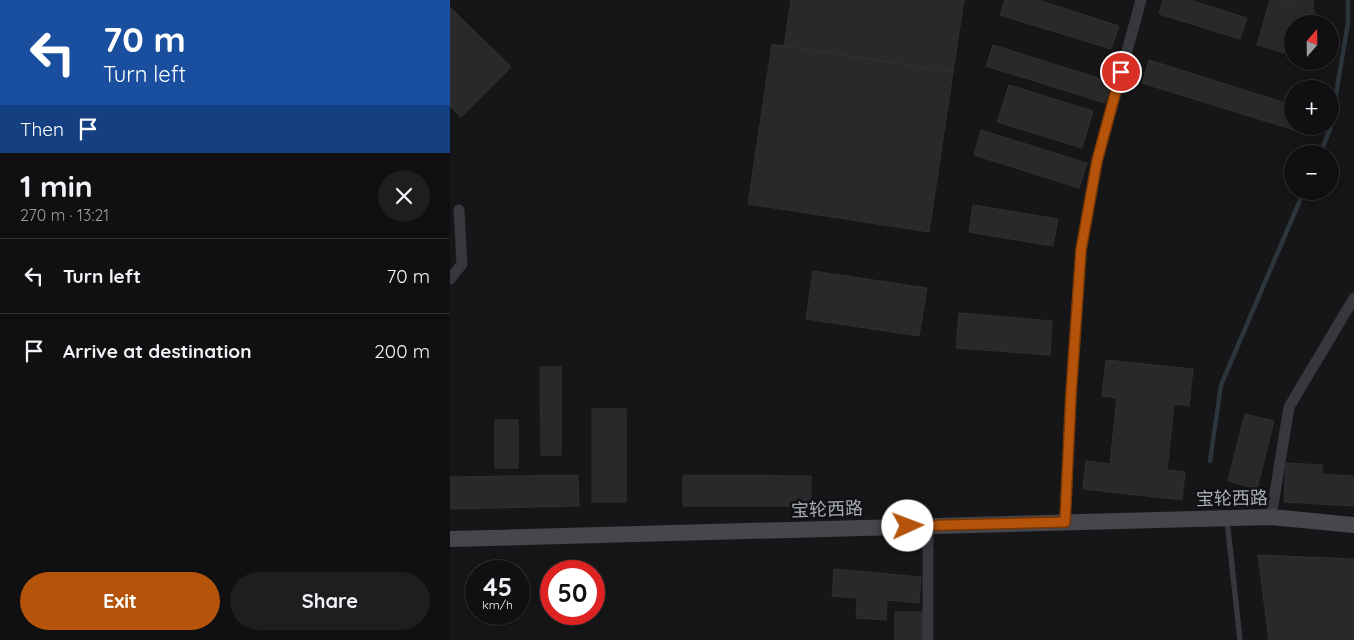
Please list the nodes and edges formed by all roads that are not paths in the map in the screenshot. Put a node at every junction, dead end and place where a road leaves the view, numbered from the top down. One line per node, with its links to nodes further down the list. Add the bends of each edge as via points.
1 (1141, 0): 7 (street, via 1097,161 1081,250)
2 (459, 210): 3 (street, via 462,264)
3 (450, 279)
4 (1354, 298): 5 (street, via 1289,407)
5 (1271, 517): 6 (main road, 宝轮西路); 8 (main road, 宝轮西路)
6 (1227, 518): 7 (main road, 宝轮西路); 12 (lane)
7 (1065, 522): 9 (main road, 宝轮西路)
8 (1354, 525)
9 (928, 526): 10 (main road, 宝轮西路); 11 (street)
10 (450, 539)
11 (928, 640)
12 (1240, 640)

